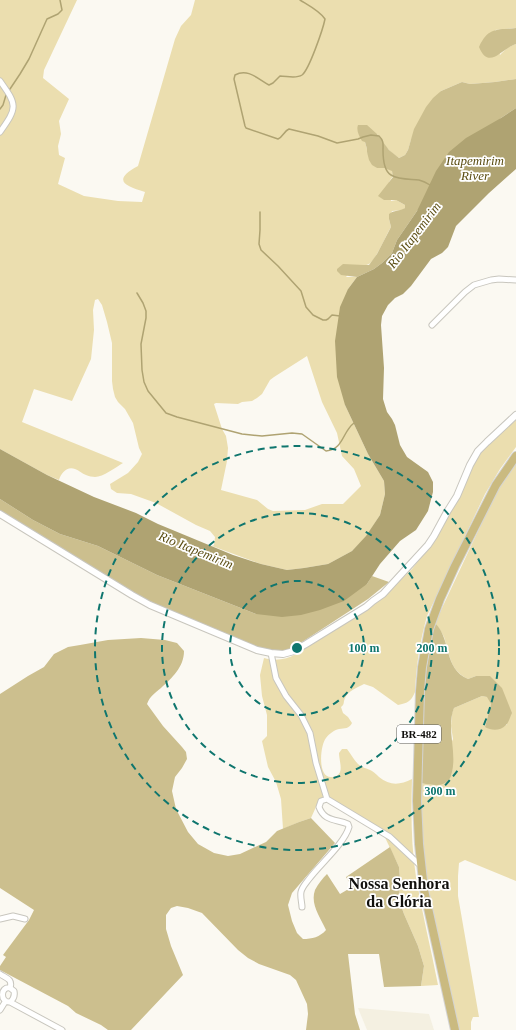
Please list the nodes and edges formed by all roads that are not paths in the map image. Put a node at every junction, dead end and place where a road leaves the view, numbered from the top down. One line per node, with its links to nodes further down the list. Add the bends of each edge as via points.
1 (0, 81): 2 (street, via 12,100 13,108 11,116)
2 (0, 132)
3 (516, 280): 4 (street, via 491,280 474,286)
4 (432, 325)
5 (516, 415): 8 (street, via 478,451 457,496 428,545 382,594 366,607 294,651 283,654)
6 (516, 456): 10 (highway, BR-482, via 496,485 455,566 430,629 420,691 417,801)
7 (0, 514): 8 (street, via 150,605 257,650)
8 (271, 653): 9 (street, via 276,678 310,733)
9 (327, 798): 10 (street, via 390,837); 11 (street, via 321,801 321,812 326,818 348,824 349,827 347,834 302,887)
10 (421, 866): 19 (highway, BR-482)
11 (302, 907)
12 (0, 919): 13 (street, via 13,916)
13 (25, 919)
14 (0, 974): 15 (street, via 11,982)
15 (10, 988): 16 (street, via 15,994 13,999); 16 (street, via 4,988 0,993 1,998)
16 (7, 1002): 17 (street); 18 (street)
17 (0, 1010)
18 (62, 1030)
19 (455, 1030)

